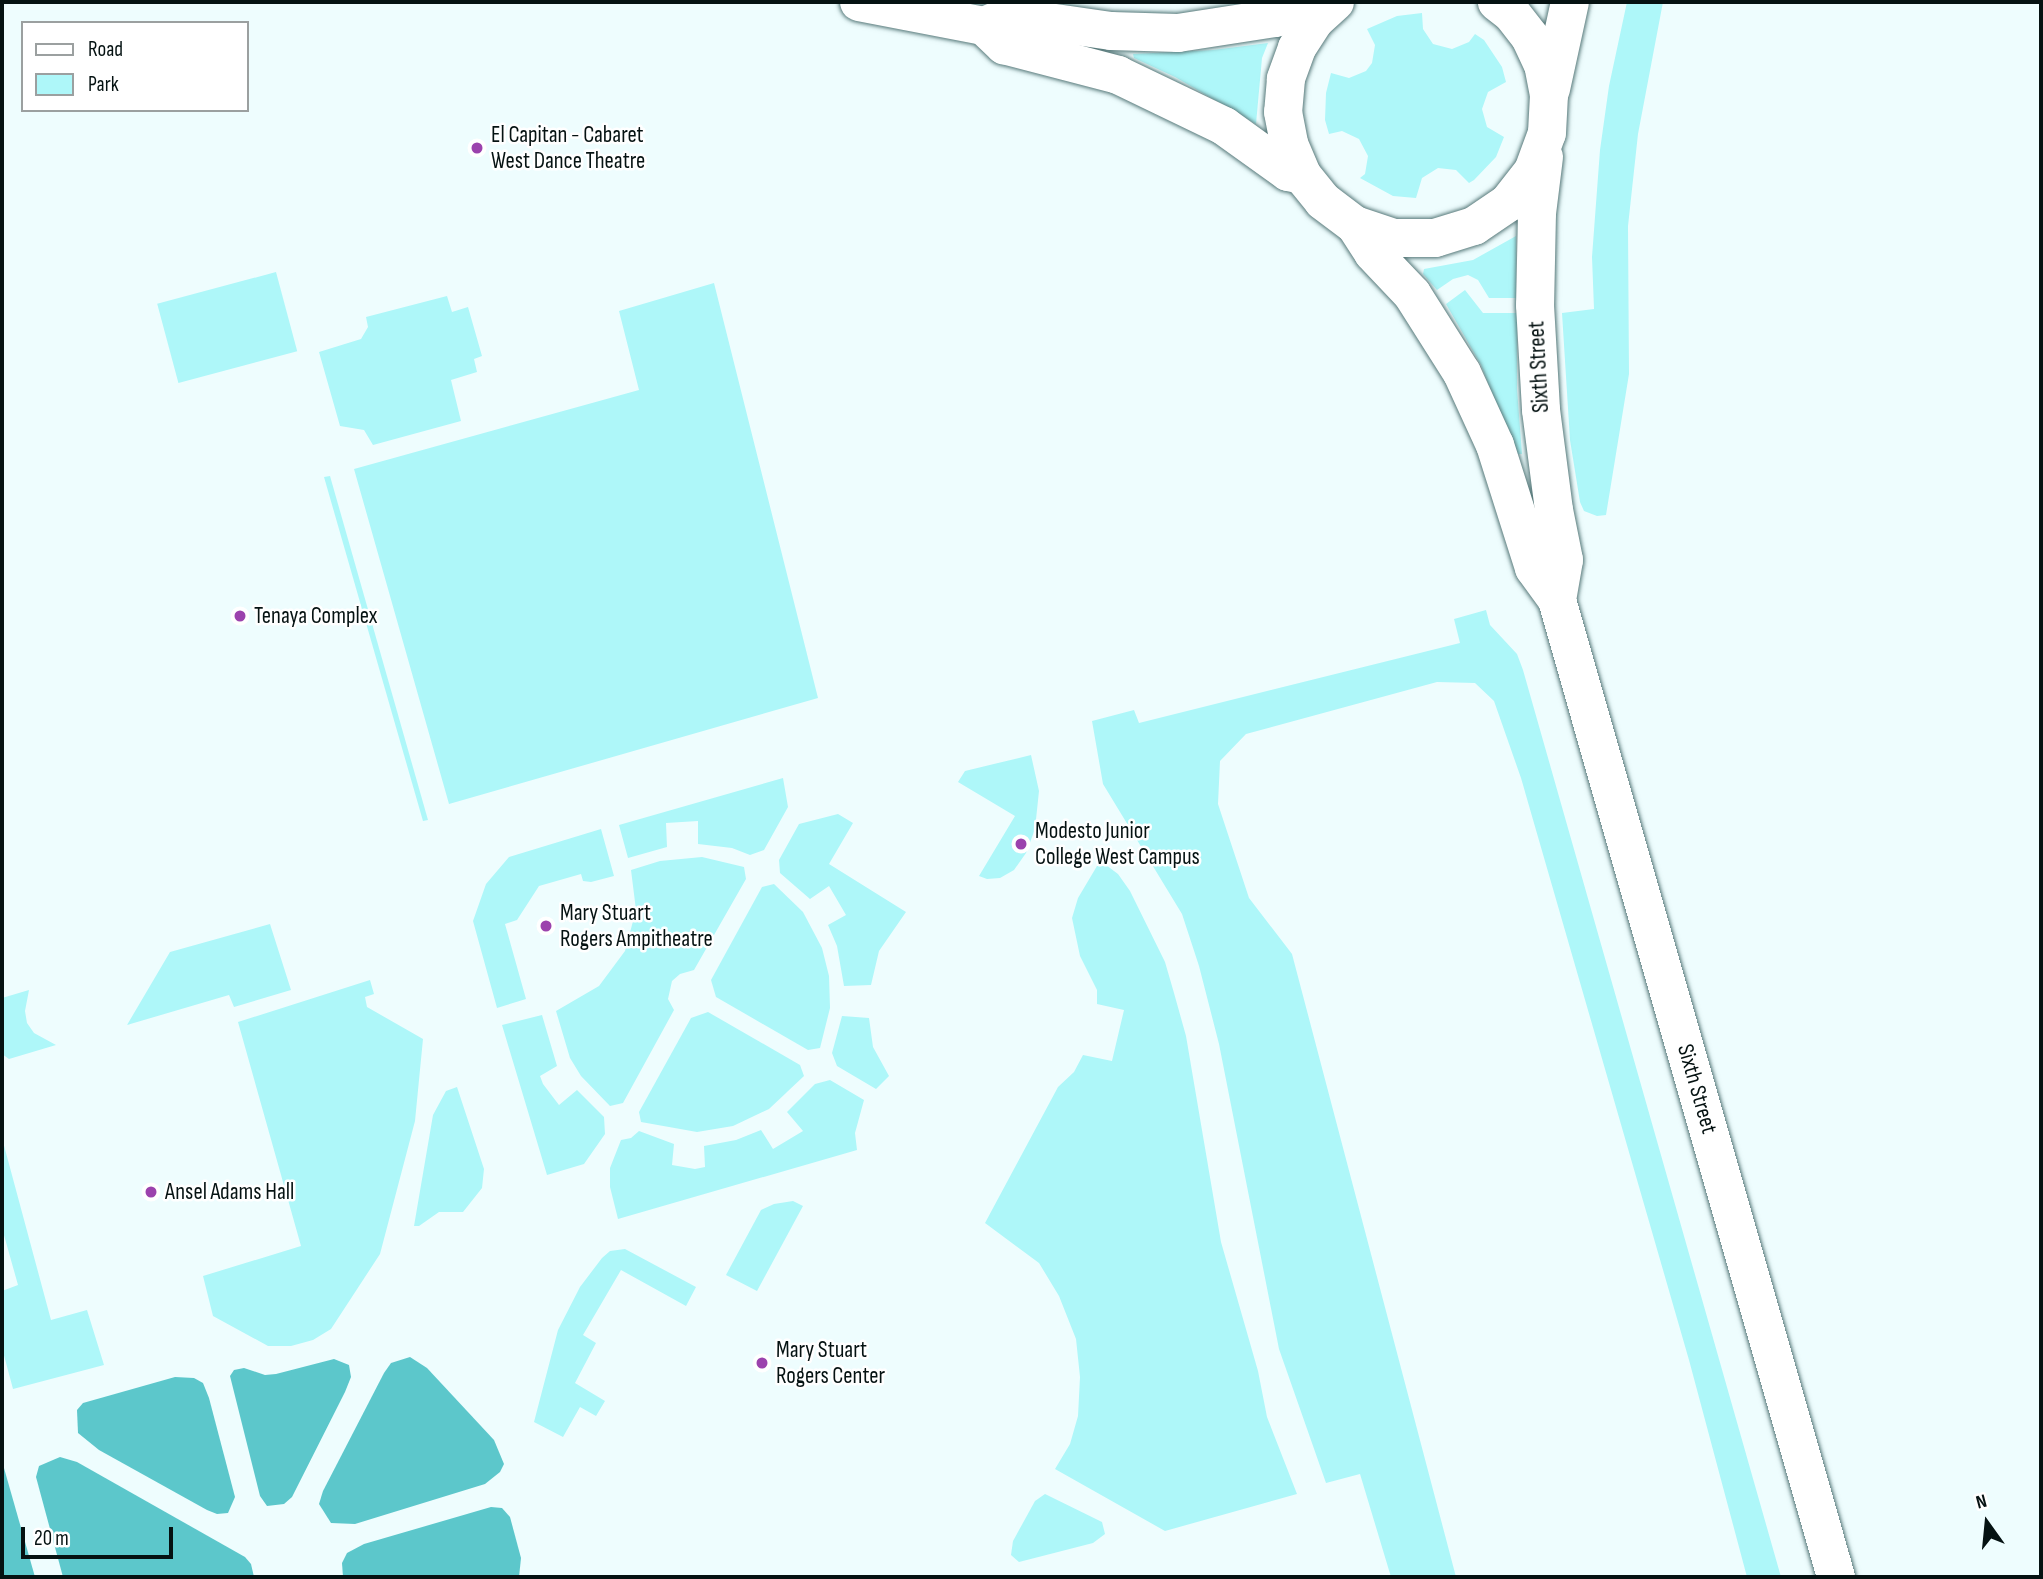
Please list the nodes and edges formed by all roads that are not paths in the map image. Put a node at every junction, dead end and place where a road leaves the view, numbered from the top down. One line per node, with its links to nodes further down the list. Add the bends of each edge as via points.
1 (859, 2): 6 (street)
2 (1326, 2): 6 (street, via 1266,20 1178,33 1111,31 1007,16)
3 (1335, 2): 9 (street, via 1315,20 1297,48 1286,79 1285,123)
4 (1497, 2): 7 (street, via 1530,37 1544,65)
5 (1570, 2): 7 (street)
6 (984, 26): 9 (street, via 1004,45 1118,75 1172,99 1224,126 1288,172)
7 (1549, 95): 8 (street)
8 (1547, 133): 10 (street, via 1533,171 1508,203 1474,226 1435,238 1394,238); 11 (street, Sixth Street, via 1537,214 1535,305 1541,410 1564,560)
9 (1302, 175): 10 (street, via 1322,201)
10 (1355, 225): 11 (street, Sixth Street, via 1373,253 1417,302 1462,373 1495,445 1534,568)
11 (1558, 600): 12 (street, Sixth Street)
12 (1836, 1577)

